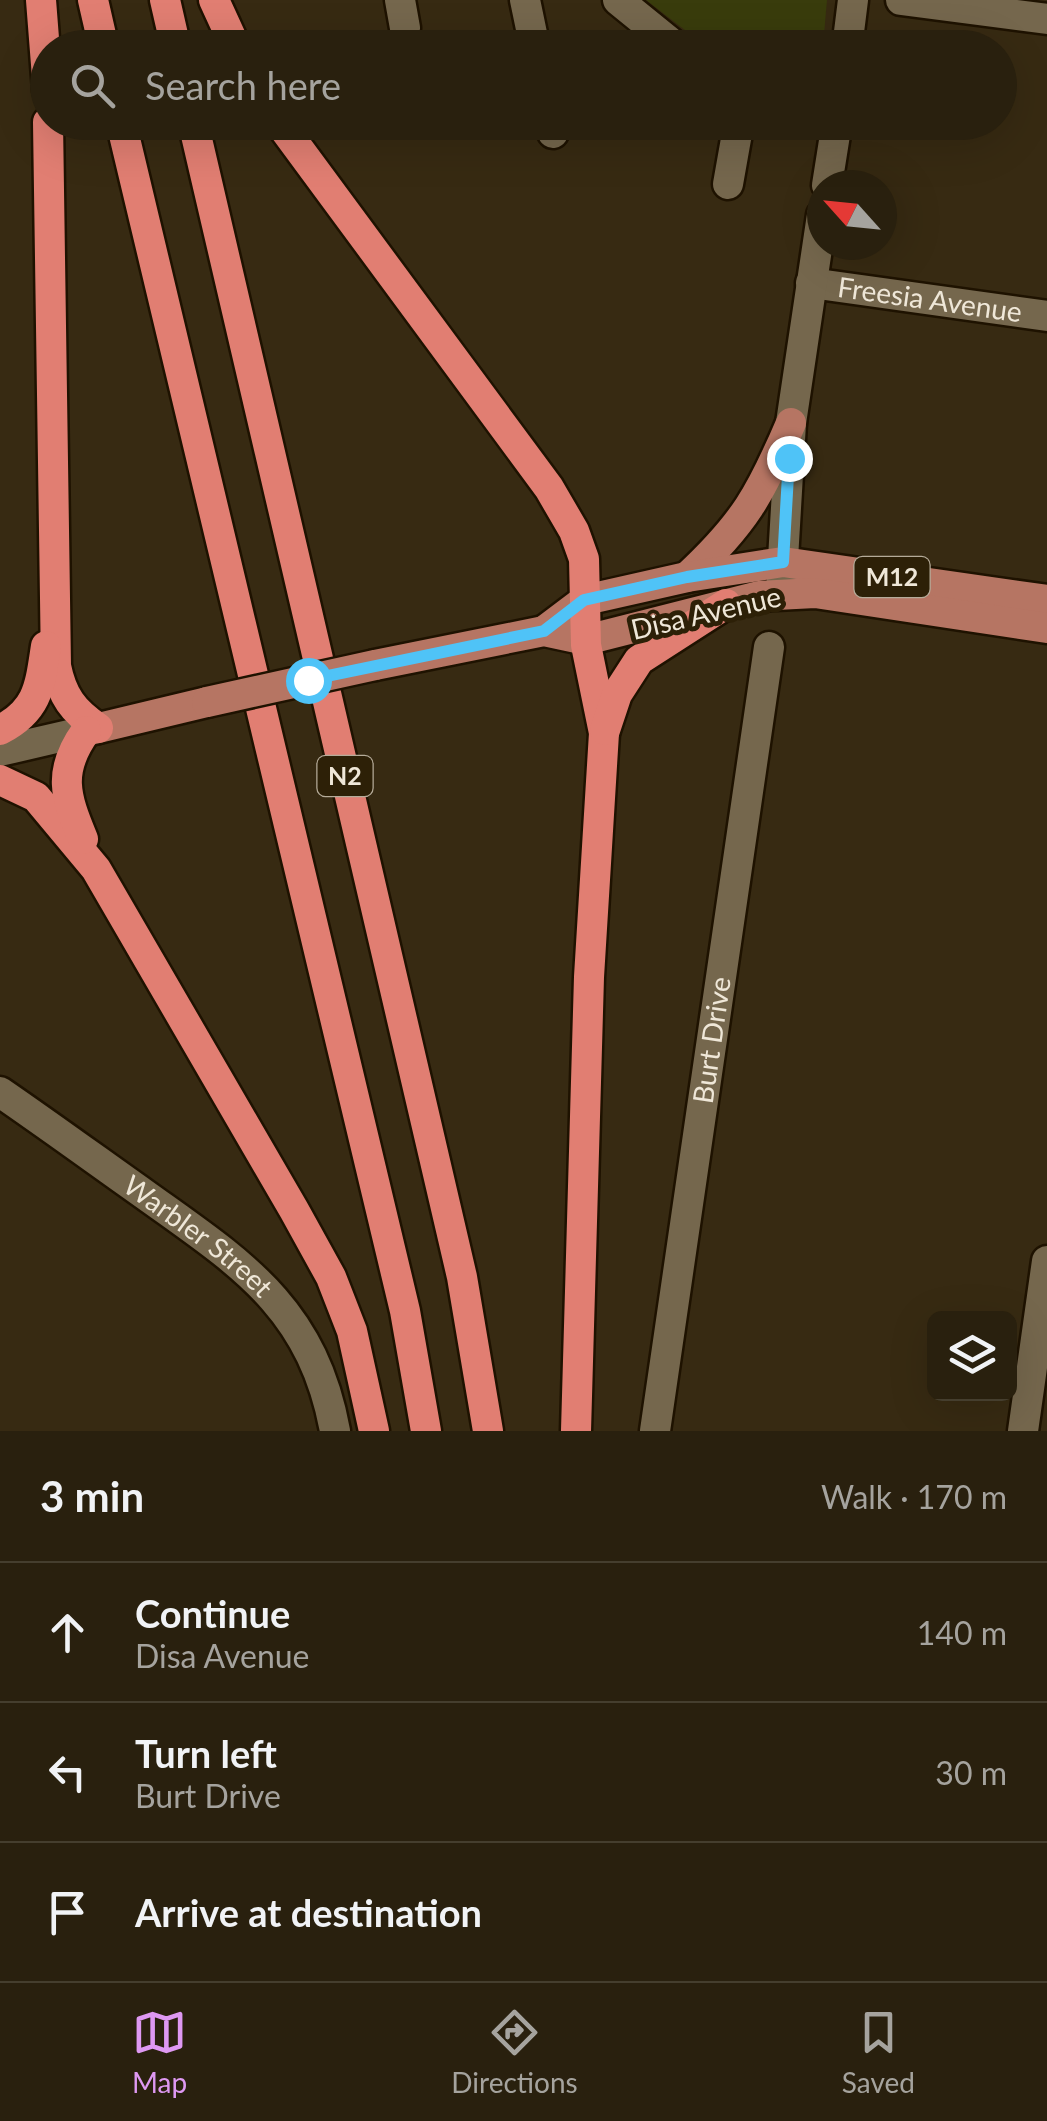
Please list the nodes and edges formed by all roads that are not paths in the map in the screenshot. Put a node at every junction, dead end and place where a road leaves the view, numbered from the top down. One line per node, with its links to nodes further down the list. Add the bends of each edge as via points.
1 (41, 0): 10 (highway)
2 (93, 0): 11 (highway)
3 (165, 0): 12 (highway)
4 (214, 0): 13 (highway)
5 (525, 0): 14 (street)
6 (618, 0): 15 (street)
7 (852, 0): 16 (street)
8 (901, 0): 9 (street)
9 (1047, 18)
10 (43, 30)
11 (100, 30)
12 (172, 30)
13 (228, 30)
14 (531, 30)
15 (655, 30)
16 (849, 30)
17 (48, 140): 31 (highway)
18 (125, 140): 50 (highway, N2, via 405,1311)
19 (197, 140): 51 (highway, N2, via 458,1258)
20 (293, 140): 33 (highway, via 549,488 581,546)
21 (735, 140): 24 (street)
22 (834, 140): 23 (street)
23 (829, 170)
24 (728, 184)
25 (815, 260): 26 (street)
26 (811, 282): 27 (street, Freesia Avenue); 28 (street)
27 (1047, 316)
28 (791, 423): 29 (street); 30 (main road, via 745,517)
29 (783, 562): 30 (main road, Disa Avenue / M12); 32 (street); 34 (main road, Disa Avenue / M12)
30 (687, 577): 33 (main road, Disa Avenue / M12)
31 (53, 583): 40 (highway, via 61,688); 41 (highway, via 37,694 24,715)
32 (781, 593): 35 (main road, Disa Avenue / M12); 36 (main road, Disa Avenue / M12)
33 (584, 600): 37 (main road, Disa Avenue / M12); 38 (highway)
34 (1047, 600)
35 (726, 604): 38 (main road, Disa Avenue / M12); 42 (highway, via 638,660)
36 (1047, 628)
37 (544, 631): 38 (main road, Disa Avenue / M12); 40 (main road, Disa Avenue / M12, bridge)
38 (586, 640): 42 (highway)
39 (769, 647): 53 (street, Burt Drive)
40 (92, 729): 43 (street); 45 (highway, via 69,758 67,786)
41 (0, 730)
42 (604, 733): 52 (highway, via 589,978)
43 (0, 751)
44 (0, 780): 45 (highway, via 36,797)
45 (96, 869): 49 (highway, via 331,1276 352,1331)
46 (0, 1092): 48 (street, Warbler Street, via 264,1286 312,1356)
47 (1047, 1261): 54 (street)
48 (334, 1431)
49 (374, 1431)
50 (426, 1431)
51 (488, 1431)
52 (576, 1431)
53 (655, 1431)
54 (1023, 1431)

